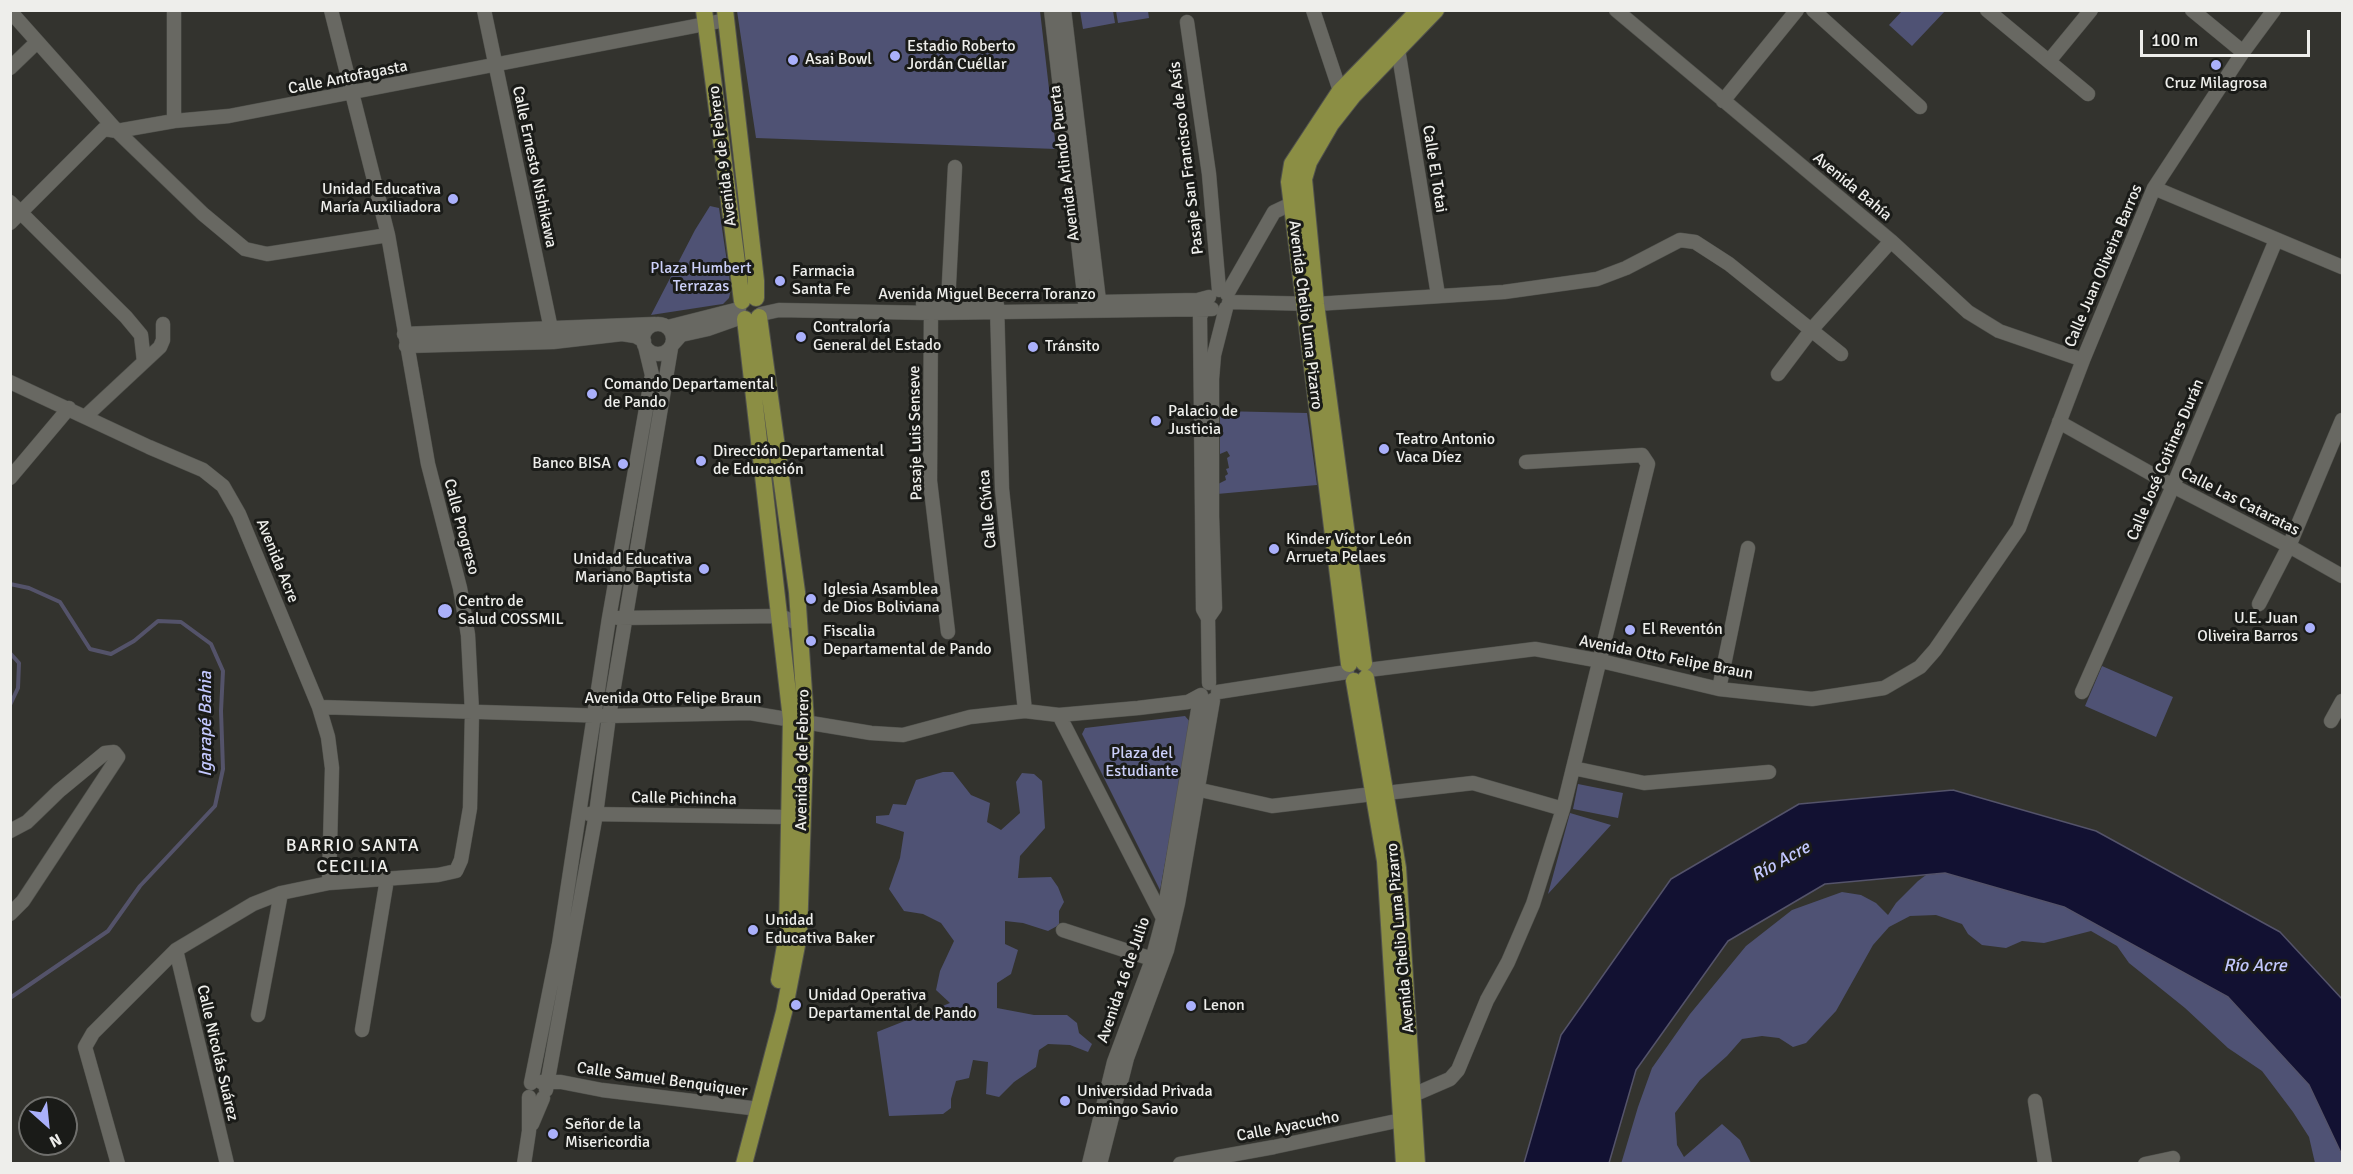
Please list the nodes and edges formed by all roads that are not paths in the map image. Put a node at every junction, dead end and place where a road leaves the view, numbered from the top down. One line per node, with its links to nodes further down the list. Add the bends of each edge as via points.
1 (174, 10): 31 (street)
2 (331, 10): 27 (street, Calle Progreso)
3 (484, 10): 24 (street, Calle Ernesto Nishikawa)
4 (1051, 10): 47 (street, Avenida Arlindo Puerta)
5 (1064, 10): 47 (street, Avenida Arlindo Puerta)
6 (1313, 10): 26 (street)
7 (1419, 10): 26 (main road, Avenida Chelio Luna Pizarro)
8 (1436, 10): 21 (main road, Avenida Chelio Luna Pizarro)
9 (1616, 10): 29 (street, Avenida Bahía)
10 (1797, 10): 29 (street)
11 (1813, 10): 30 (street)
12 (1987, 10): 23 (street)
13 (2091, 10): 23 (street)
14 (2192, 10): 22 (street)
15 (2274, 10): 22 (street, Calle Juan Oliveira Barros)
16 (10, 11): 20 (street)
17 (725, 15): 18 (street, Calle Antofagasta); 50 (main road, Avenida 9 de Febrero, via 756,281)
18 (705, 17): 24 (street, Calle Antofagasta); 50 (main road, Avenida 9 de Febrero)
19 (1187, 22): 44 (street, Pasaje San Francisco de Asís, via 1209,174)
20 (37, 42): 25 (street); 32 (street)
21 (1398, 49): 36 (main road, Avenida Chelio Luna Pizarro, via 1331,124 1309,162); 43 (street, Calle El Totai)
22 (2243, 52): 34 (street, Calle Juan Oliveira Barros)
23 (2049, 61): 28 (street)
24 (495, 66): 27 (street, Calle Antofagasta); 55 (street, Calle Ernesto Nishikawa)
25 (10, 68)
26 (1340, 91): 36 (main road, Avenida Chelio Luna Pizarro, via 1292,164 1289,182)
27 (352, 94): 31 (street, Calle Antofagasta); 39 (street, Calle Progreso)
28 (2088, 94)
29 (1723, 101): 41 (street, Avenida Bahía)
30 (1920, 107)
31 (174, 122): 32 (street, Calle Antofagasta)
32 (117, 131): 37 (street, Calle Antofagasta, via 104,129); 39 (street, via 245,249 267,254)
33 (955, 167): 45 (street)
34 (2154, 188): 40 (street); 61 (street, Calle Juan Oliveira Barros)
35 (10, 202): 37 (street)
36 (1298, 203): 44 (street, Avenida 16 de Julio, via 1274,212); 46 (main road, Avenida Chelio Luna Pizarro)
37 (21, 213): 38 (street, Calle Antofagasta); 62 (street, via 141,335)
38 (10, 223)
39 (388, 235): 57 (street, Calle Progreso)
40 (2276, 240): 42 (street); 71 (street, Calle José Coitines Durán)
41 (1891, 241): 56 (street); 61 (street, Avenida Bahía, via 1968,312 1999,331)
42 (2343, 267)
43 (1438, 295): 46 (street, Avenida Miguel Becerra Toranzo); 56 (street, Avenida Miguel Becerra Toranzo, via 1504,292 1597,279 1680,240 1695,242 1729,264)
44 (1217, 302): 46 (street, Avenida Miguel Becerra Toranzo); 47 (street, Avenida Miguel Becerra Toranzo); 51 (street, Avenida Miguel Becerra Toranzo); 54 (street, Avenida 16 de Julio); 79 (street, Avenida 16 de Julio, via 1212,379 1215,608)
45 (948, 303): 48 (street, Avenida Miguel Becerra Toranzo); 49 (street, Avenida Miguel Becerra Toranzo)
46 (1310, 304): 83 (main road, Avenida Chelio Luna Pizarro)
47 (1092, 306): 48 (street, Avenida Miguel Becerra Toranzo); 51 (street, Avenida Miguel Becerra Toranzo)
48 (997, 307): 49 (street, Avenida Miguel Becerra Toranzo); 89 (street, Calle Cívica, via 1002,489)
49 (931, 308): 50 (street, Avenida Miguel Becerra Toranzo); 81 (street, Pasaje Luis Senseve, via 930,481)
50 (750, 309): 53 (street, Avenida Miguel Becerra Toranzo); 59 (street, Avenida Miguel Becerra Toranzo, via 708,329 681,335); 76 (main road, Avenida 9 de Febrero); 80 (main road, Avenida 9 de Febrero)
51 (1181, 310): 54 (street, via 1191,311)
52 (163, 324): 62 (street, via 160,347)
53 (662, 326): 55 (street, Avenida Miguel Becerra Toranzo); 58 (street, via 647,329); 59 (street, via 673,335)
54 (1200, 326): 79 (street, Avenida 16 de Julio, via 1203,609)
55 (551, 329): 57 (street, Avenida Miguel Becerra Toranzo)
56 (1812, 329): 60 (street, Avenida Miguel Becerra Toranzo); 63 (street)
57 (405, 340): 58 (street, via 553,342 622,334 635,336); 90 (street, Calle Progreso, via 428,464 460,588 468,635)
58 (644, 344): 59 (street, via 657,354); 77 (street, via 652,375)
59 (672, 346): 78 (street)
60 (1841, 354)
61 (2083, 360): 68 (street, Calle Juan Oliveira Barros)
62 (144, 362): 66 (street)
63 (1778, 374)
64 (10, 382): 65 (street, Avenida Acre)
65 (69, 408): 66 (street, Avenida Acre); 70 (street)
66 (86, 416): 88 (street, Avenida Acre, via 203,470 223,486 239,514)
67 (2343, 420): 72 (street)
68 (2059, 422): 71 (street, Calle Las Cataratas); 84 (street, Avenida Otto Felipe Braun, via 2019,528 1920,668 1884,688 1812,699)
69 (1526, 462): 82 (street, via 1642,455 1648,464)
70 (10, 478)
71 (2173, 486): 72 (street, Calle Las Cataratas); 85 (street, Calle José Coitines Durán)
72 (2289, 546): 74 (street, Calle Las Cataratas); 75 (street)
73 (1748, 548): 84 (street)
74 (2343, 576)
75 (2259, 604)
76 (780, 616): 78 (street); 80 (street); 94 (main road, Avenida 9 de Febrero)
77 (609, 618): 78 (street); 92 (street)
78 (626, 618): 93 (street)
79 (1208, 618): 86 (street, Avenida 16 de Julio)
80 (800, 624): 94 (main road, Avenida 9 de Febrero)
81 (948, 632)
82 (1601, 661): 83 (street, Avenida Otto Felipe Braun, via 1535,649); 84 (street, Avenida Otto Felipe Braun); 96 (street)
83 (1358, 671): 86 (street, Avenida Otto Felipe Braun); 99 (main road, Avenida Chelio Luna Pizarro)
84 (1719, 688)
85 (2082, 692)
86 (1209, 694): 91 (street, Avenida Otto Felipe Braun, via 1188,702); 98 (street, Avenida 16 de Julio); 109 (street, Avenida 16 de Julio, via 1198,710)
87 (2343, 701): 95 (street)
88 (319, 707): 90 (street, Avenida Otto Felipe Braun); 106 (street, Avenida Acre, via 333,768)
89 (1024, 711): 91 (street, Avenida Otto Felipe Braun); 94 (street, Avenida Otto Felipe Braun, via 970,717 903,735)
90 (472, 712): 92 (street, Avenida Otto Felipe Braun); 105 (street, Calle Progreso, via 470,808 459,866 456,871 438,875)
91 (1059, 715): 109 (street)
92 (594, 716): 93 (street, Avenida Otto Felipe Braun); 101 (street)
93 (609, 716): 94 (street, Avenida Otto Felipe Braun, via 750,714); 102 (street)
94 (799, 720): 103 (main road, Avenida 9 de Febrero); 118 (main road, Avenida 9 de Febrero, via 799,935 784,1012)
95 (2331, 721)
96 (1573, 768): 97 (street, via 1644,783); 100 (street)
97 (1769, 772)
98 (1196, 789): 99 (street, via 1272,806); 109 (street, Avenida 16 de Julio)
99 (1379, 793): 100 (street, via 1473,783); 116 (main road, Avenida Chelio Luna Pizarro, via 1398,868); 119 (main road, Avenida Chelio Luna Pizarro)
100 (1563, 809): 116 (street, via 1533,904 1458,1070 1450,1079)
101 (580, 814): 102 (street, Calle Pichincha); 115 (street, via 559,944)
102 (596, 814): 103 (street, Calle Pichincha); 115 (street)
103 (788, 817): 118 (main road, Avenida 9 de Febrero, via 787,934)
104 (10, 831): 108 (street, via 27,822 105,753 118,756 23,902)
105 (387, 879): 106 (street, Calle Progreso); 114 (street)
106 (329, 883): 107 (street, Calle Progreso)
107 (281, 893): 111 (street, Calle Progreso, via 253,904); 113 (street)
108 (10, 914)
109 (1168, 923): 112 (street, Avenida 16 de Julio); 127 (street, Avenida 16 de Julio, via 1167,950 1126,1058)
110 (1063, 930): 112 (street)
111 (176, 950): 121 (street, Calle Progreso, via 93,1032 85,1047); 122 (street, Calle Nicolás Suárez)
112 (1152, 959): 126 (street, Avenida 16 de Julio, via 1114,1062)
113 (258, 1015)
114 (362, 1030)
115 (544, 1087): 118 (street, Calle Samuel Benquiquer, via 602,1090); 123 (street, via 529,1131)
116 (1413, 1095): 130 (main road, Avenida Chelio Luna Pizarro)
117 (2035, 1101): 131 (street)
118 (754, 1109): 124 (main road, Avenida 9 de Febrero); 125 (main road, Avenida 9 de Febrero)
119 (1401, 1120): 128 (street, Calle Ayacucho); 129 (main road, Avenida Chelio Luna Pizarro)
120 (2173, 1158): 132 (street)
121 (118, 1164)
122 (227, 1164)
123 (524, 1164)
124 (734, 1164)
125 (744, 1164)
126 (1089, 1164)
127 (1100, 1164)
128 (1180, 1164)
129 (1404, 1164)
130 (1417, 1164)
131 (2045, 1164)
132 (2145, 1164)

